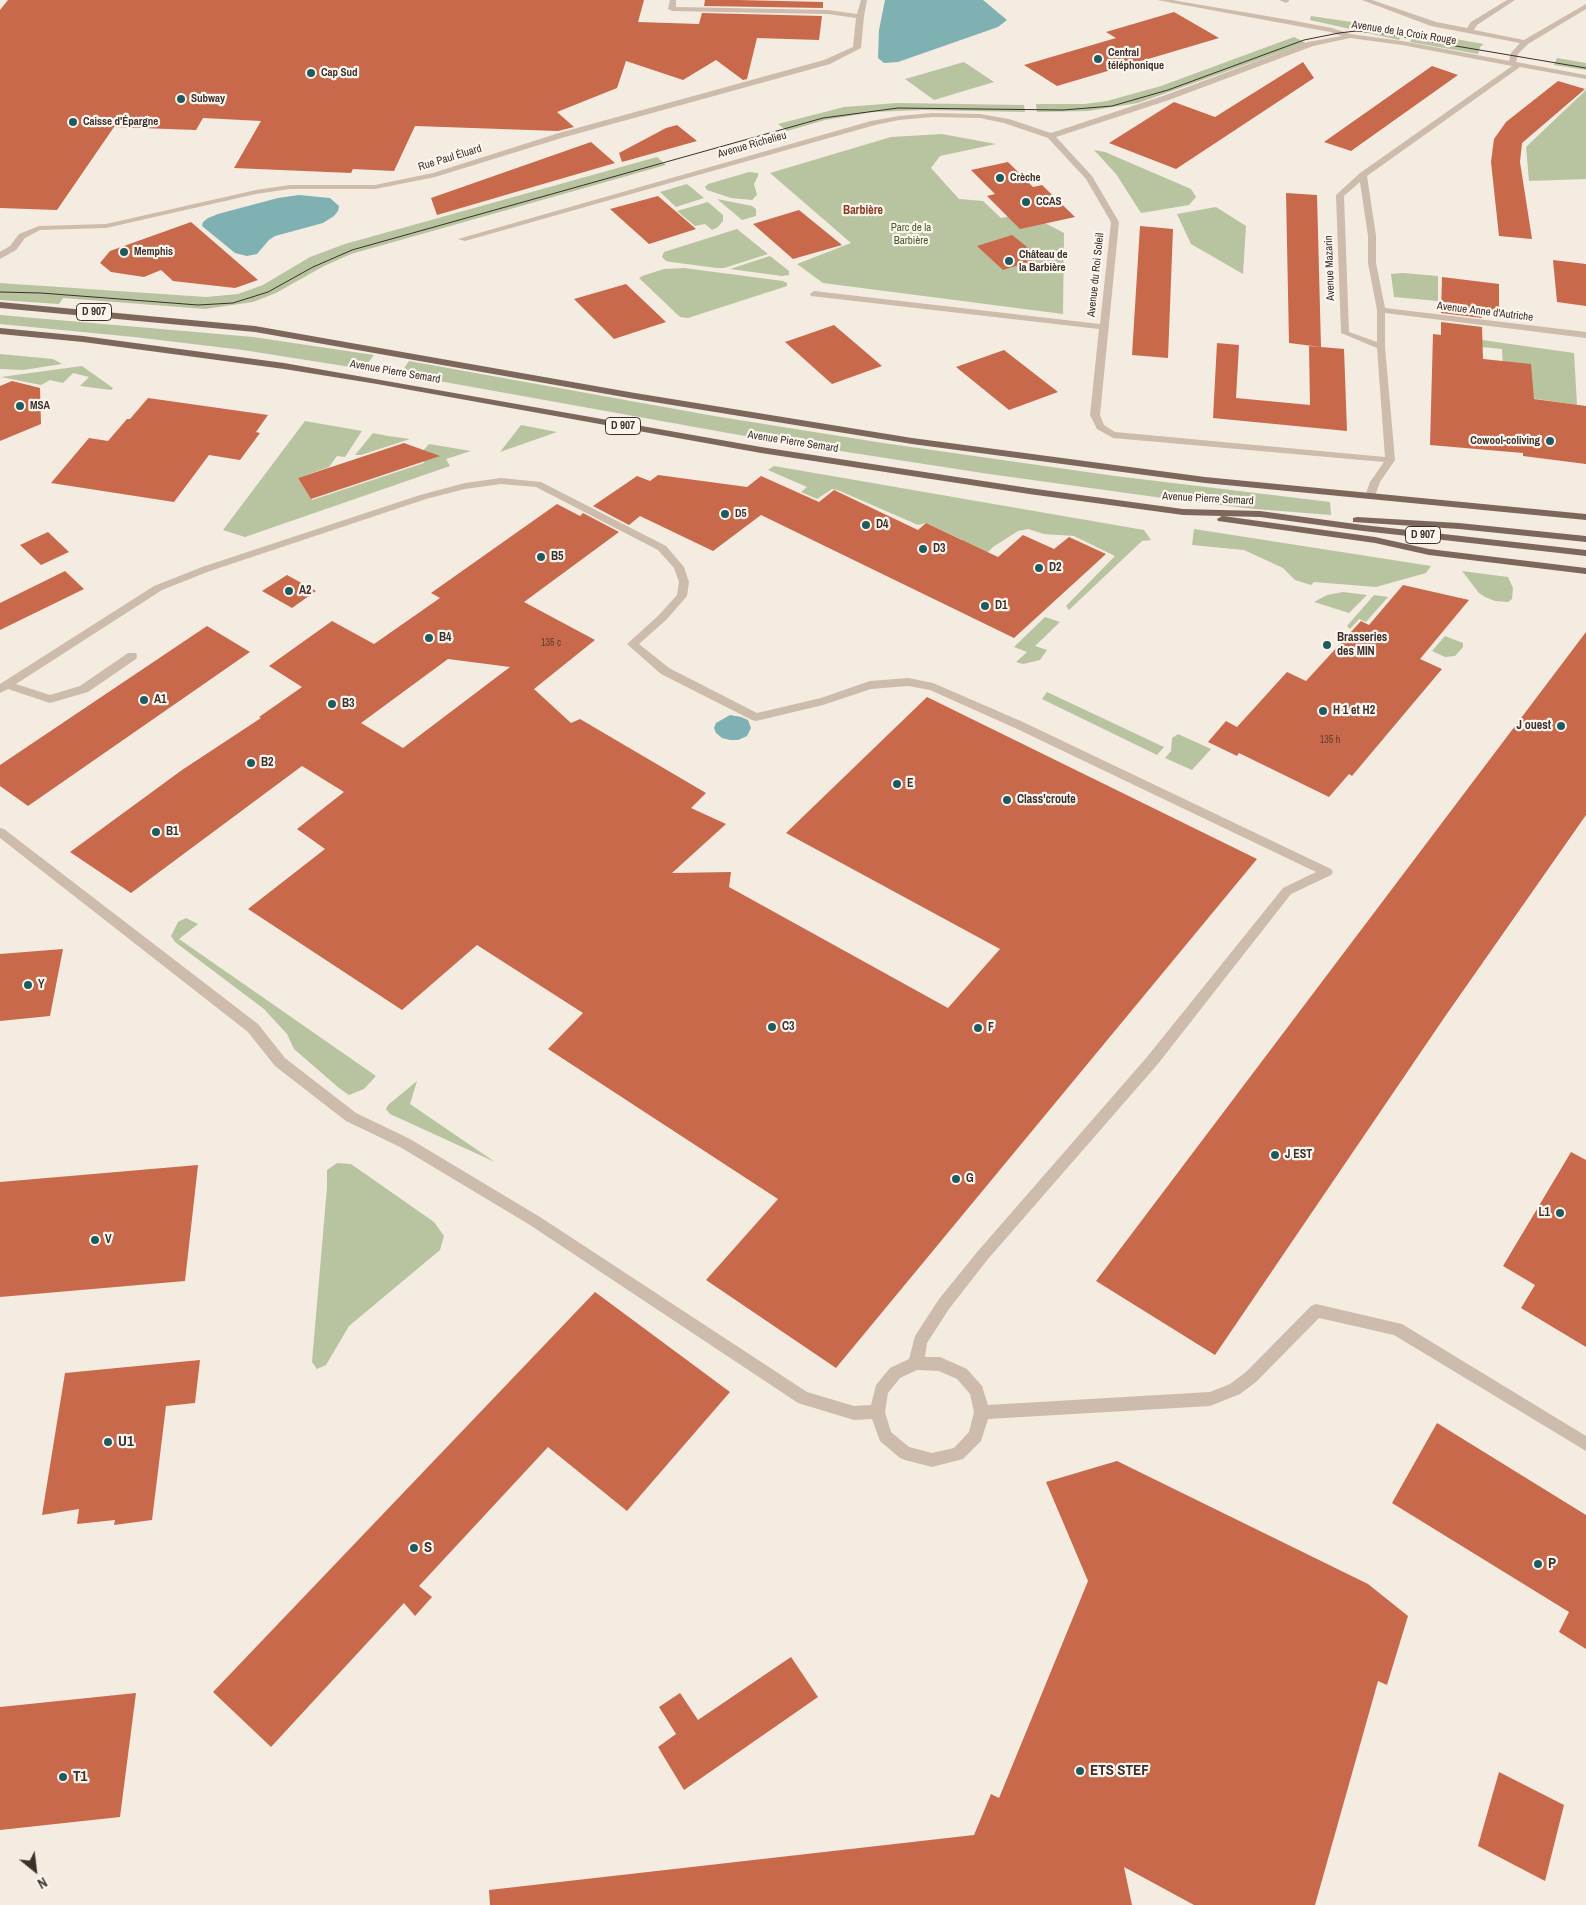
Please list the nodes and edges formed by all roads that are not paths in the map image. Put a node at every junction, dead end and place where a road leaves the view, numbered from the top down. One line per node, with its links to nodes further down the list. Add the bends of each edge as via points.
1 (673, 0): 9 (street, via 672,9 828,12)
2 (864, 0): 9 (street, Rue Paul Éluard)
3 (1160, 0): 7 (street, Avenue de la Croix Rouge)
4 (1196, 0): 7 (street)
5 (1365, 0): 10 (street, via 1434,24)
6 (1512, 0): 10 (street, via 1474,24)
7 (1188, 6): 11 (street, Avenue de la Croix Rouge, via 1290,22)
8 (1586, 6): 12 (street)
9 (860, 16): 18 (street, Rue Paul Éluard, via 857,48 827,62 562,135 434,175 375,187 290,187 106,226 39,228 28,232)
10 (1470, 30): 12 (street)
11 (1349, 36): 13 (street, Avenue de la Croix Rouge); 15 (street, via 1311,44 1166,98)
12 (1525, 42): 13 (street, via 1515,53)
13 (1516, 64): 14 (street, Avenue de la Croix Rouge); 16 (street, Avenue Mazarin)
14 (1586, 76)
15 (1051, 136): 17 (street, Avenue Richelieu, via 980,116 932,114 874,122); 22 (street, Avenue du Roi Soleil, via 1090,178 1115,222)
16 (1363, 175): 21 (street, via 1372,236 1372,263); 25 (street, Avenue Mazarin, via 1340,195 1345,333)
17 (462, 239)
18 (0, 256)
19 (814, 294): 22 (street)
20 (0, 305): 27 (main road, Avenue Pierre Semard / D 907, via 255,329 912,441 1205,480)
21 (1381, 310): 24 (street, Avenue Anne d'Autriche); 25 (street)
22 (1102, 327): 26 (street, Avenue du Roi Soleil, via 1095,415 1100,427 1113,435)
23 (0, 331): 28 (main road, Avenue Pierre Semard / D 907, via 293,368 761,450)
24 (1586, 335)
25 (1381, 347): 26 (street)
26 (1390, 460): 27 (street)
27 (1370, 496): 30 (main road, Avenue Pierre Semard / D 907)
28 (1183, 512): 29 (main road, Avenue Pierre Semard / D 907); 33 (main road, via 1259,526 1375,540 1429,552)
29 (1260, 514): 31 (main road, via 1459,526); 32 (main road, Avenue Pierre Semard / D 907)
30 (1586, 517)
31 (1586, 539)
32 (1586, 553)
33 (1586, 571)
34 (132, 656): 35 (street, via 84,689 50,699)
35 (2, 687): 37 (street, via 158,588 206,569 464,486 501,481 538,484 662,548 678,567 684,582 682,596 632,644 665,671 756,717 823,701 870,685 908,682 933,687 1327,872 1287,892 1152,1061 983,1255 944,1304 920,1341)
36 (0, 832): 38 (street, via 253,1028 280,1062 352,1117 405,1143 535,1221 802,1398 854,1413)
37 (916, 1364): 38 (street, via 895,1373 881,1390); 39 (street, via 940,1364 962,1374 976,1391)
38 (877, 1412): 39 (street, via 885,1436 906,1453 932,1460 958,1454 976,1436)
39 (982, 1412): 40 (street, via 1210,1399 1235,1389 1252,1377 1316,1312 1397,1329)
40 (1586, 1444)

